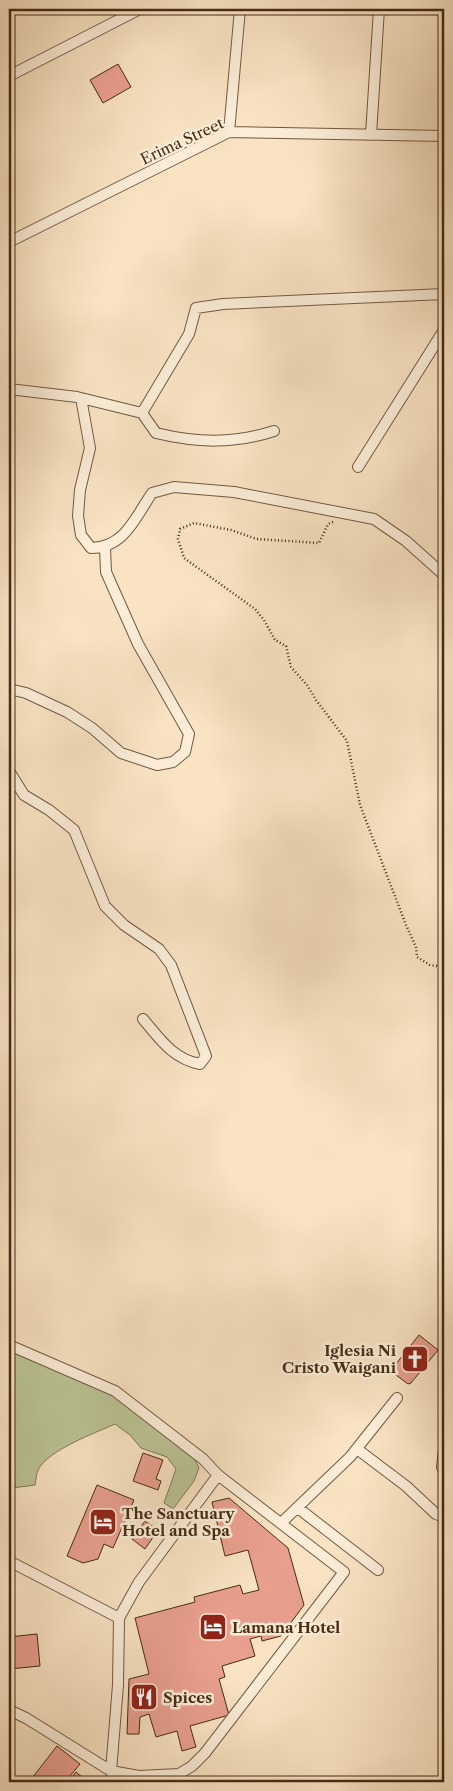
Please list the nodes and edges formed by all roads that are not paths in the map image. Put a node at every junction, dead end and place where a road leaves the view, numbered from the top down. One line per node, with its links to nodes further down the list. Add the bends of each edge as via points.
1 (140, 9): 4 (street)
2 (240, 9): 5 (street)
3 (380, 9): 6 (street)
4 (9, 76)
5 (229, 132): 6 (street, Erima Street); 8 (street, Erima Street)
6 (371, 136): 7 (street, Erima Street)
7 (444, 136)
8 (9, 242)
9 (444, 294): 13 (street, via 196,308 189,334)
10 (444, 330): 15 (street)
11 (9, 389): 12 (street)
12 (81, 398): 13 (street); 16 (street, via 90,448 80,490 78,516 81,535 92,548)
13 (142, 413): 14 (street, via 156,433 183,440 226,442)
14 (274, 431)
15 (358, 467)
16 (105, 547): 17 (street, via 120,540 152,493 174,487 234,492 374,519 406,541); 18 (street, via 106,572 138,644 189,734 185,752 173,762 157,765 120,753 92,728 67,712 26,693)
17 (444, 575)
18 (9, 689)
19 (9, 771): 20 (street, via 24,795 74,830 105,906 159,949 171,965 206,1056 200,1064 185,1061 168,1048)
20 (143, 1019)
21 (9, 1345): 26 (street, via 115,1392 203,1459)
22 (397, 1398): 23 (street)
23 (357, 1449): 27 (street); 28 (street, via 406,1486 436,1514)
24 (444, 1450): 25 (street)
25 (444, 1470)
26 (218, 1475): 29 (street); 32 (street, via 144,1574)
27 (298, 1508): 29 (street); 31 (street)
28 (444, 1517)
29 (281, 1523): 34 (street, via 344,1572 192,1766 178,1774 160,1776)
30 (9, 1561): 32 (street)
31 (378, 1570)
32 (119, 1618): 34 (street)
33 (9, 1710): 34 (street)
34 (111, 1771): 35 (street)
35 (114, 1782)

